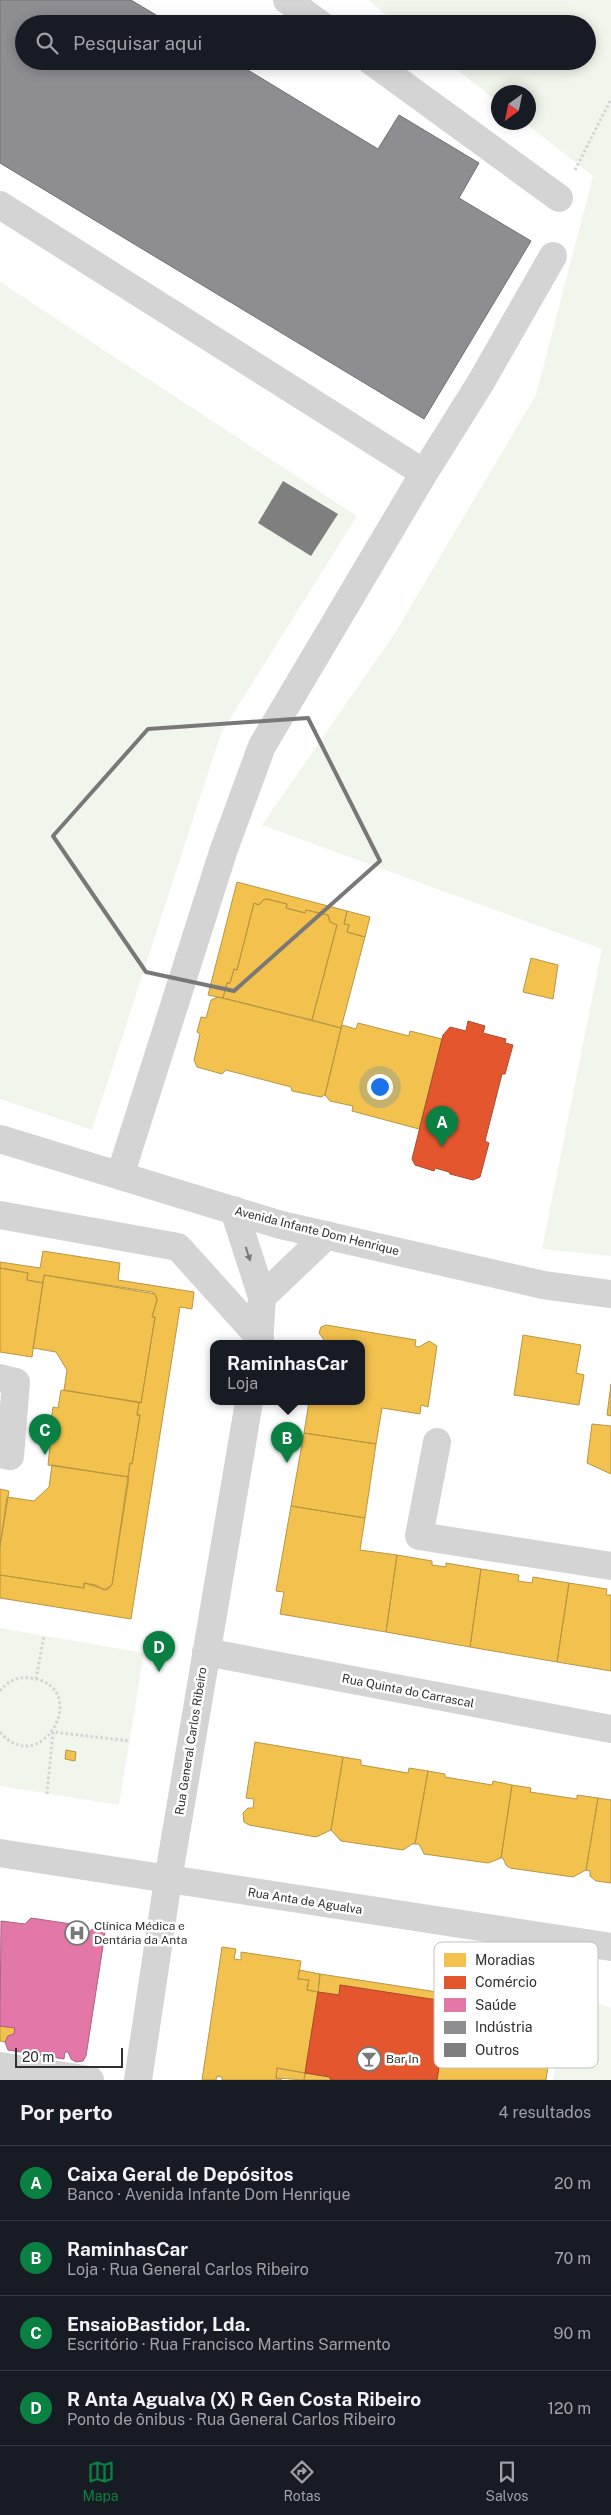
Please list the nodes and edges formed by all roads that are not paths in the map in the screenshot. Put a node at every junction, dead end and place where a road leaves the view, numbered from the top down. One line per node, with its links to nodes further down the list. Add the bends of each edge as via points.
1 (287, 0): 2 (street)
2 (308, 15)
3 (384, 70): 4 (street)
4 (559, 198)
5 (0, 205): 7 (street)
6 (553, 256): 7 (street, via 482,382)
7 (424, 473): 9 (street, via 262,746 224,849)
8 (0, 1140): 9 (street, Avenida Infante Dom Henrique)
9 (120, 1176): 10 (street, Avenida Infante Dom Henrique)
10 (234, 1210): 12 (street, Avenida Infante Dom Henrique); 14 (street, one-way to 14)
11 (0, 1215): 15 (street, via 178,1247)
12 (327, 1235): 13 (street, Avenida Infante Dom Henrique, via 543,1285); 14 (street)
13 (611, 1294)
14 (262, 1297): 16 (street)
15 (258, 1340)
16 (259, 1340)
17 (0, 1378): 20 (street, via 16,1382 10,1456)
18 (248, 1405): 22 (street, Rua General Carlos Ribeiro)
19 (438, 1442): 21 (street, via 419,1536)
20 (0, 1454)
21 (611, 1566)
22 (206, 1652): 23 (street, Rua Quinta do Carrascal); 25 (street, Rua General Carlos Ribeiro)
23 (611, 1729)
24 (0, 1852): 25 (street, Rua Anta de Agualva)
25 (168, 1880): 26 (street, Rua Anta de Agualva); 31 (street, Rua General Carlos Ribeiro)
26 (572, 1942)
27 (598, 1946): 28 (street, Rua Anta de Agualva)
28 (611, 1948)
29 (0, 2066): 30 (street)
30 (90, 2080)
31 (138, 2080)

